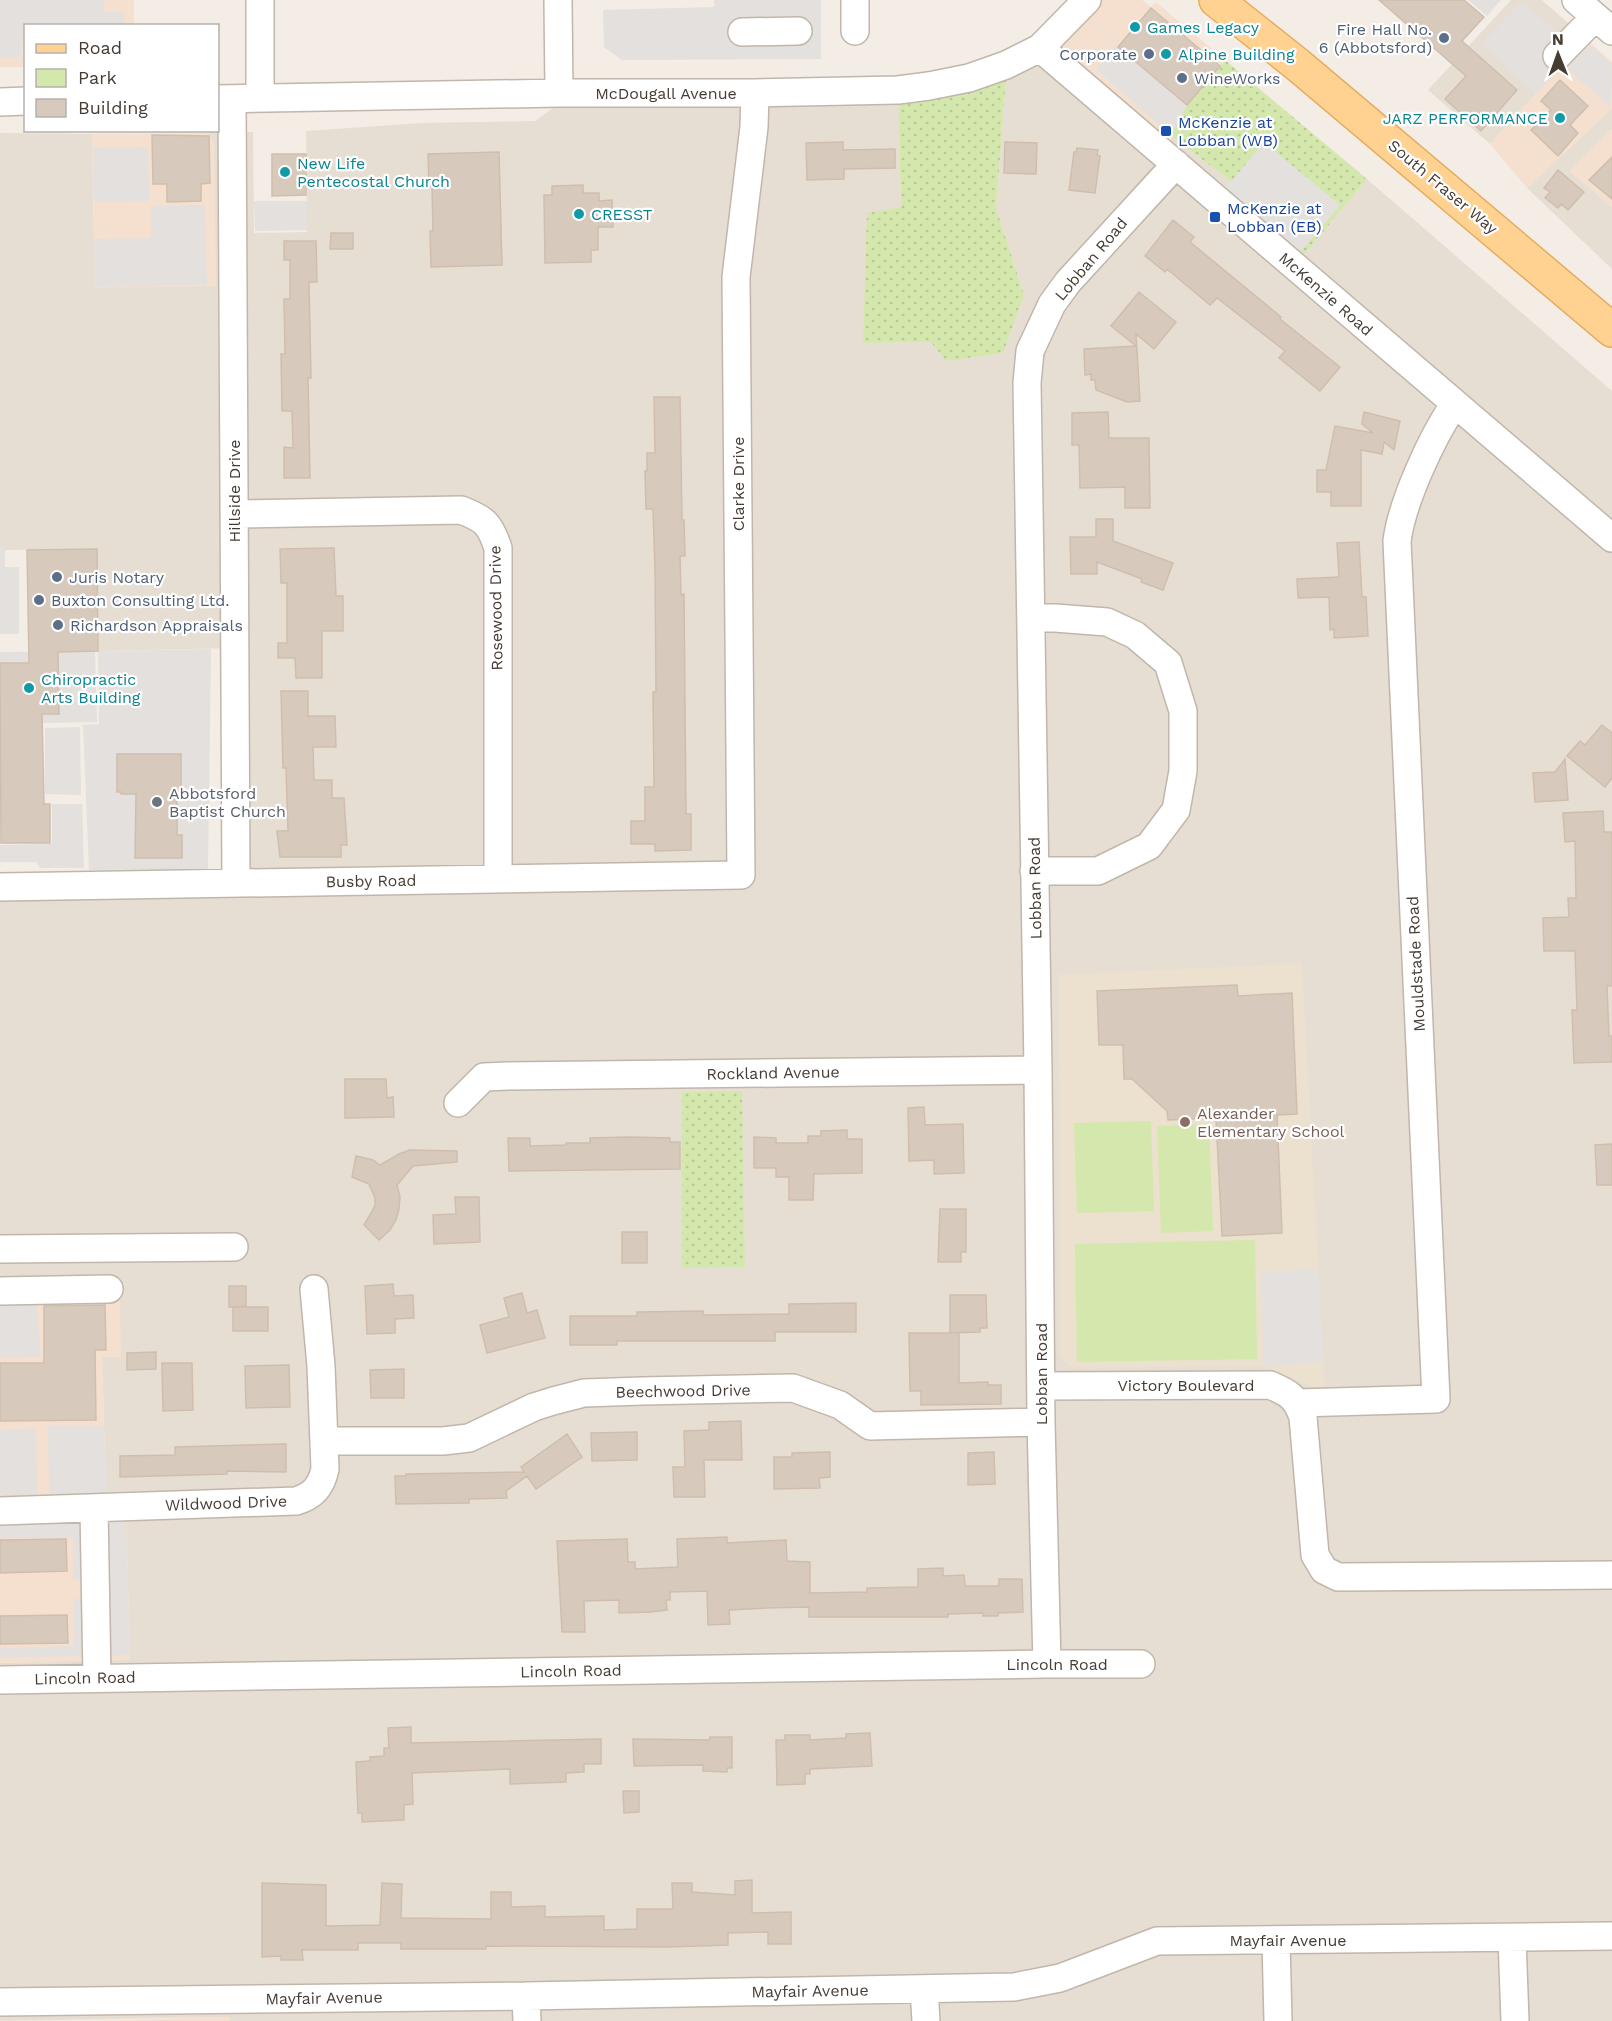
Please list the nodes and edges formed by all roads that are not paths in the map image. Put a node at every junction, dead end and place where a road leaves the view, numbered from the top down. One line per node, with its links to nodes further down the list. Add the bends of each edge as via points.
1 (260, 0): 15 (street)
2 (558, 0): 12 (street)
3 (855, 0): 8 (street)
4 (1087, 0): 10 (street, McDougall Avenue)
5 (1216, 0): 19 (main road, South Fraser Way)
6 (1595, 16): 11 (street)
7 (798, 31): 9 (street)
8 (855, 31)
9 (742, 32)
10 (1040, 48): 13 (street, McDougall Avenue, via 969,78 929,86); 18 (street, McKenzie Road)
11 (1557, 56)
12 (560, 93): 13 (street, McDougall Avenue); 15 (street, McDougall Avenue)
13 (754, 93): 25 (street, Clarke Drive, via 754,127 736,278)
14 (225, 99): 15 (street, McDougall Avenue); 21 (street, Hillside Drive)
15 (260, 99)
16 (24, 101): 17 (street)
17 (0, 102)
18 (1176, 164): 20 (street, McKenzie Road); 23 (street, Lobban Road, via 1068,282 1052,304 1030,351 1027,383)
19 (1612, 330)
20 (1454, 405): 22 (street, McKenzie Road); 37 (street, Mouldstade Road, via 1407,500 1397,541 1436,1399)
21 (235, 514): 26 (street, Rosewood Drive, via 461,510 480,517 492,529 498,548); 27 (street, Hillside Drive)
22 (1612, 538)
23 (1031, 618): 24 (street, Lobban Road); 24 (street, via 1107,622 1135,635 1168,663 1183,711 1184,771 1176,810 1149,846 1098,871)
24 (1034, 871): 29 (street, Lobban Road)
25 (741, 875): 26 (street, Busby Road)
26 (498, 879): 27 (street, Busby Road)
27 (236, 883): 28 (street, Busby Road)
28 (0, 887)
29 (1038, 1070): 30 (street, Rockland Avenue, via 484,1077); 36 (street, Lobban Road)
30 (464, 1098)
31 (234, 1247): 32 (street)
32 (0, 1249)
33 (314, 1288): 39 (street, Wildwood Drive)
34 (109, 1289): 35 (street)
35 (0, 1291)
36 (1042, 1386): 37 (street, Victory Boulevard, via 1270,1385); 38 (street, Lobban Road)
37 (1298, 1403): 42 (street, via 1303,1417 1319,1575)
38 (1041, 1422): 39 (street, Beechwood Drive, via 870,1426 840,1405 793,1388 584,1393 534,1407 469,1438); 43 (street, Lobban Road)
39 (324, 1441): 40 (street, Wildwood Drive, via 322,1482 313,1494 296,1501)
40 (94, 1508): 41 (street, Wildwood Drive); 45 (street)
41 (0, 1511)
42 (1612, 1575)
43 (1047, 1664): 44 (street, Lincoln Road); 45 (street, Lincoln Road)
44 (1142, 1664)
45 (97, 1678): 46 (street, Lincoln Road)
46 (0, 1680)
47 (1612, 1936): 48 (street, Mayfair Avenue)
48 (1512, 1938): 49 (street, Mayfair Avenue); 55 (street)
49 (1275, 1941): 50 (street, Mayfair Avenue, via 1157,1941 1037,1984); 54 (street)
50 (924, 1989): 52 (street, Mayfair Avenue); 53 (street)
51 (0, 2002): 52 (street, Mayfair Avenue)
52 (526, 2009)
53 (926, 2021)
54 (1278, 2021)
55 (1515, 2021)

